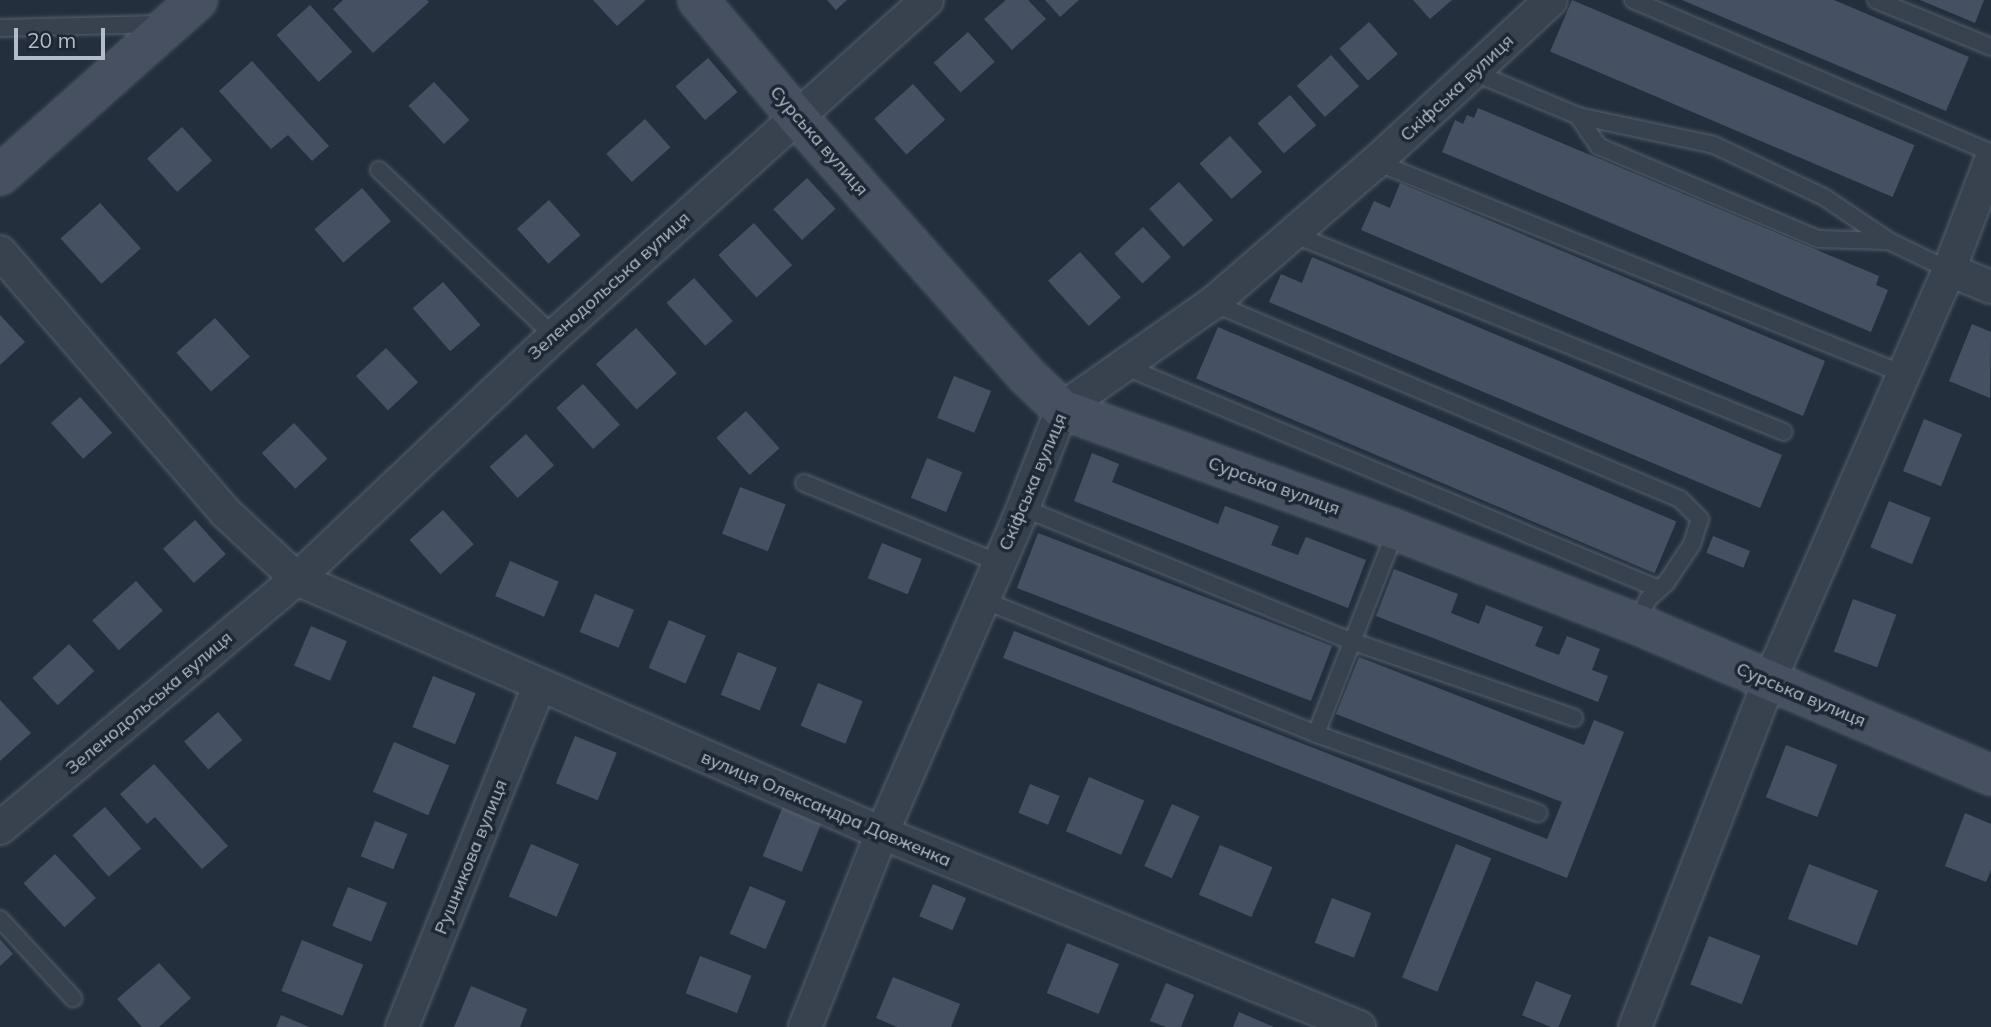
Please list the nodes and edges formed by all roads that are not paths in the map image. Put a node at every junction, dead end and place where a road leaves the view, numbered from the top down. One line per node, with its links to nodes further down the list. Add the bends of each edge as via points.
1 (698, 0): 11 (street, Сурська вулиця)
2 (927, 0): 11 (street, Зеленодольська вулиця)
3 (1551, 0): 9 (street, Скіфська вулиця)
4 (1633, 0): 12 (lane)
5 (1876, 0): 8 (lane)
6 (183, 12): 7 (lane); 16 (street)
7 (0, 28)
8 (1991, 47)
9 (1473, 72): 10 (lane); 14 (street, Скіфська вулиця)
10 (1578, 116): 18 (lane, via 1714,145 1824,197); 18 (lane, via 1598,146 1818,239)
11 (797, 117): 23 (street, Зеленодольська вулиця); 26 (street, Сурська вулиця, via 1026,375)
12 (1991, 153)
13 (1991, 160): 20 (street)
14 (1376, 162): 17 (street, Скіфська вулиця); 25 (lane)
15 (379, 170): 23 (lane)
16 (0, 175)
17 (1293, 234): 22 (street, Скіфська вулиця); 27 (lane)
18 (1889, 241): 20 (lane)
19 (0, 252): 32 (street, via 225,512)
20 (1949, 270): 21 (street); 25 (street)
21 (1991, 287)
22 (1213, 303): 24 (street, Скіфська вулиця); 33 (lane, via 1681,499 1700,519 1692,544)
23 (554, 336): 32 (street, Зеленодольська вулиця)
24 (1126, 367): 26 (street, Скіфська вулиця); 33 (lane)
25 (1903, 374): 37 (street)
26 (1062, 409): 29 (street, Скіфська вулиця); 30 (street, Сурська вулиця)
27 (1784, 432)
28 (804, 483): 31 (lane)
29 (1023, 508): 31 (street, Скіфська вулиця); 36 (lane)
30 (1396, 530): 35 (street, Сурська вулиця); 36 (lane)
31 (999, 563): 34 (street, Скіфська вулиця)
32 (297, 579): 38 (street, вулиця Олександра Довженка); 43 (street, Зеленодольська вулиця)
33 (1659, 589): 35 (lane, via 1648,599)
34 (983, 600): 40 (lane); 44 (street, Скіфська вулиця)
35 (1637, 624): 37 (street, Сурська вулиця)
36 (1351, 641): 39 (lane); 40 (lane)
37 (1769, 682): 41 (street, Сурська вулиця); 50 (street)
38 (539, 687): 44 (street, вулиця Олександра Довженка); 47 (street, Рушникова вулиця)
39 (1574, 718)
40 (1316, 734): 42 (lane)
41 (1991, 775)
42 (1538, 813)
43 (1, 825)
44 (882, 834): 48 (street, Скіфська вулиця); 49 (street, вулиця Олександра Довженка)
45 (0, 919): 46 (lane)
46 (73, 998)
47 (402, 1027)
48 (805, 1027)
49 (1359, 1027)
50 (1635, 1027)

